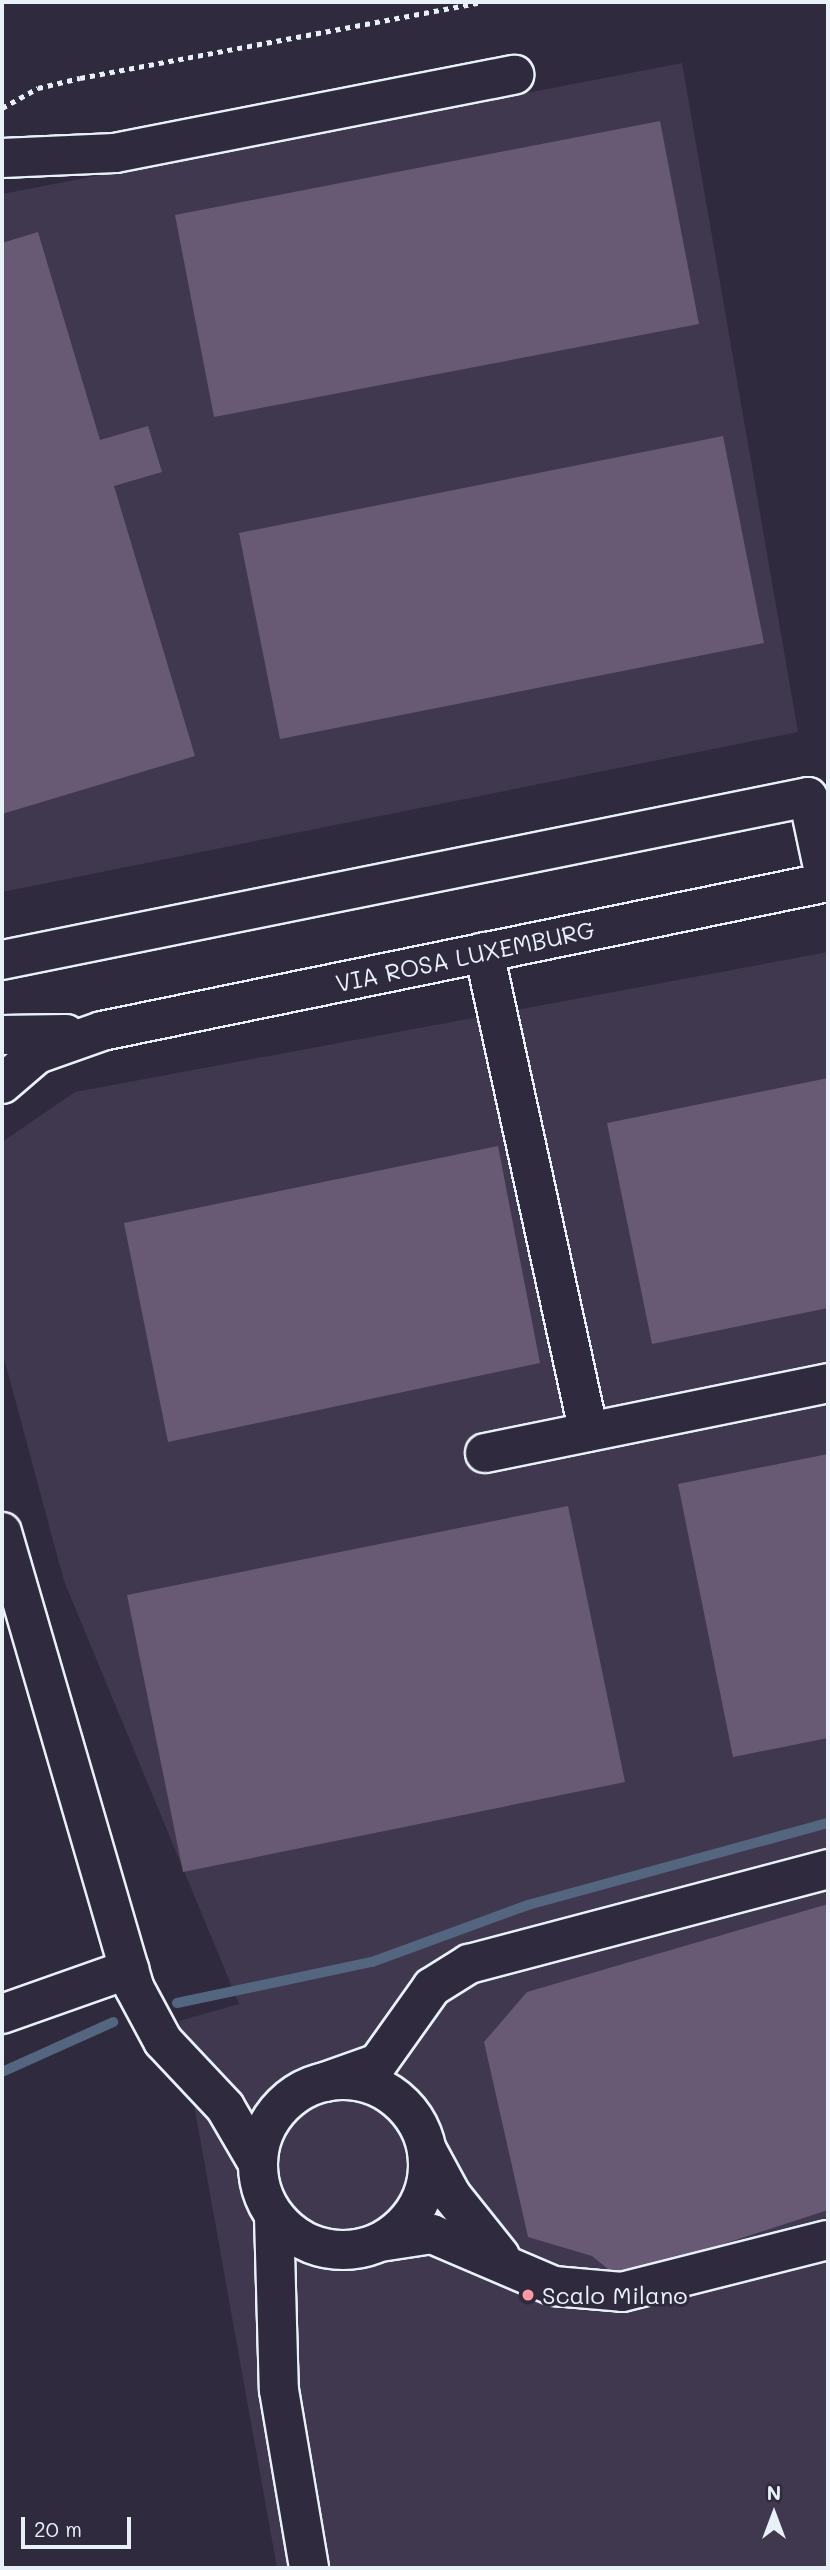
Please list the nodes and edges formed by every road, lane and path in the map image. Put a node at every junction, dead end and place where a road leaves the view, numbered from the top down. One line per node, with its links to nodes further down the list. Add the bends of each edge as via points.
1 (481, 2): 3 (path, via 105,72 38,88)
2 (514, 75): 4 (street, via 115,153)
3 (2, 108)
4 (2, 158)
5 (827, 882): 6 (street, VIA ROSA LUXEMBURG); 7 (street, via 808,797)
6 (484, 952): 8 (street, VIA ROSA LUXEMBURG); 12 (street)
7 (2, 960)
8 (103, 1031): 9 (street); 10 (street, via 37,1054)
9 (2, 1035)
10 (2, 1084)
11 (828, 1383): 12 (street)
12 (589, 1432): 13 (street)
13 (485, 1452)
14 (2, 1532): 16 (street)
15 (828, 1869): 19 (street, via 469,1964 432,1987 378,2063)
16 (129, 1969): 17 (street); 18 (street, via 147,2017)
17 (2, 2014)
18 (186, 2066): 19 (street, via 238,2090); 21 (street, via 239,2126)
19 (312, 2087): 20 (street, via 352,2080 401,2102); 21 (street, via 263,2133)
20 (427, 2150): 24 (street, via 419,2202); 25 (street, via 473,2227)
21 (257, 2162): 22 (street, via 261,2191)
22 (274, 2216): 24 (street, via 296,2237 323,2248); 26 (street)
23 (828, 2240): 25 (street, via 622,2292 554,2286)
24 (366, 2246): 25 (street, via 432,2234); 26 (street, via 306,2277 282,2317)
25 (523, 2274)
26 (276, 2353): 27 (street)
27 (309, 2568)

